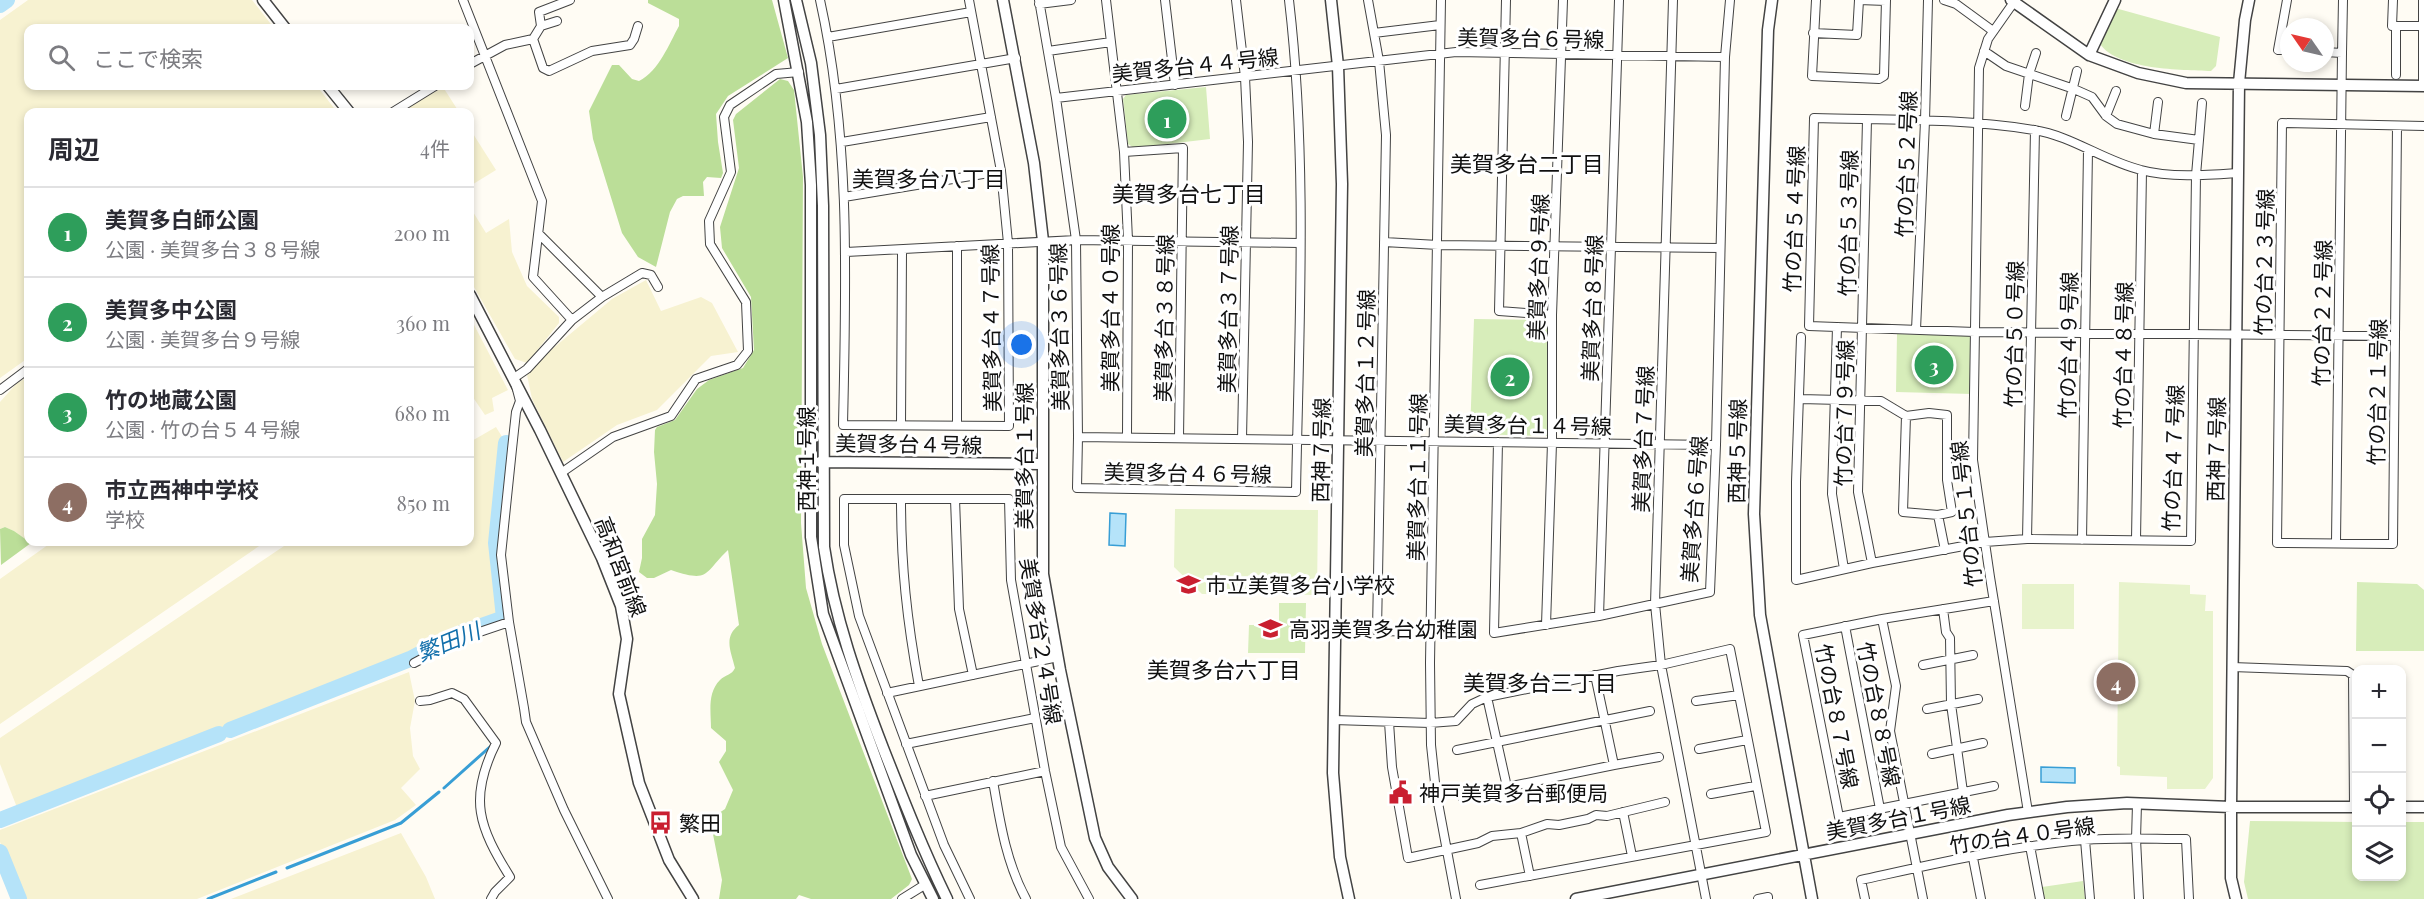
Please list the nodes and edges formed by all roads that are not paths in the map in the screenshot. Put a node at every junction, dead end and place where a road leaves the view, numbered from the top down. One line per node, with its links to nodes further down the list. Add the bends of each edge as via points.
1 (263, 0): 38 (street)
2 (464, 0): 39 (street)
3 (570, 0): 41 (street, via 540,12)
4 (784, 0): 72 (street, 西神１号線)
5 (796, 0): 171 (street, 西神１号線, via 811,63 820,135)
6 (820, 0): 49 (street, 美賀多台４７号線)
7 (969, 0): 35 (street, 美賀多台４７号線)
8 (1004, 0): 65 (street, 美賀多台１号線)
9 (1071, 0): 34 (street)
10 (1106, 0): 51 (street, 美賀多台４０号線)
11 (1165, 0): 77 (street)
12 (1236, 0): 75 (street, 美賀多台３７号線)
13 (1289, 0): 70 (street)
14 (1331, 0): 69 (street, 西神７号線)
15 (1368, 0): 47 (street, 美賀多台１２号線)
16 (1441, 0): 40 (street, 美賀多台１１号線)
17 (1506, 0): 54 (street)
18 (1563, 0): 60 (street, 美賀多台９号線)
19 (1619, 0): 62 (street, 美賀多台８号線)
20 (1673, 0): 63 (street, 美賀多台７号線)
21 (1730, 0): 64 (street, 美賀多台６号線)
22 (1772, 0): 258 (street, 西神５号線, via 1754,514 1760,615)
23 (1816, 0): 48 (street)
24 (1886, 0): 48 (street, via 1859,0 1857,35); 48 (street, via 1884,76 1879,79 1812,76)
25 (1928, 0): 96 (street, 竹の台５２号線)
26 (1944, 0): 46 (street, via 1956,4)
27 (2115, 0): 61 (street)
28 (2249, 0): 76 (street, 西神７号線)
29 (2287, 0): 36 (street)
30 (2343, 0): 57 (street, 竹の台２２号線)
31 (2392, 0): 43 (street, via 2392,26)
32 (2423, 0): 44 (street)
33 (2013, 1): 46 (street, 竹の台５１号線); 61 (street)
34 (1039, 2): 52 (street, 美賀多台３６号線)
35 (971, 12): 49 (street); 68 (street, 美賀多台４７号線)
36 (2284, 18)
37 (557, 21): 41 (street)
38 (282, 24)
39 (473, 24)
40 (1440, 25): 47 (street); 59 (street, 美賀多台１１号線)
41 (541, 26): 50 (street)
42 (638, 26): 50 (street, via 630,45 592,51 549,71 543,68)
43 (2397, 26): 44 (street); 74 (street)
44 (2422, 26): 79 (street)
45 (474, 27): 58 (street)
46 (1993, 31): 53 (street, 竹の台５１号線)
47 (1374, 33): 67 (street, 美賀多台１２号線)
48 (1813, 33)
49 (828, 37): 81 (street, 美賀多台４７号線)
50 (532, 39): 58 (street)
51 (1111, 42): 52 (street); 84 (street, 美賀多台４０号線)
52 (1048, 51): 86 (street, 美賀多台３６号線)
53 (1984, 51): 73 (street, via 2006,66); 98 (street, 竹の台５１号線, via 1979,68)
54 (1505, 53): 59 (street, 美賀多台６号線); 60 (street, 美賀多台６号線); 121 (street)
55 (2036, 53): 73 (street)
56 (2334, 53): 57 (street)
57 (2342, 53): 78 (street, 竹の台２２号線)
58 (484, 54): 66 (street); 112 (street, via 542,201)
59 (1439, 54): 67 (street, 美賀多台６号線); 122 (street, 美賀多台１１号線)
60 (1562, 55): 62 (street, 美賀多台６号線); 124 (street, 美賀多台９号線)
61 (2089, 55): 76 (street, via 2138,73 2186,83)
62 (1617, 57): 63 (street, 美賀多台６号線); 125 (street, 美賀多台８号線)
63 (1670, 57): 64 (street, 美賀多台６号線); 126 (street, 美賀多台７号線)
64 (1725, 57): 127 (street, 美賀多台６号線)
65 (1016, 58): 68 (street); 115 (street, 美賀多台１号線)
66 (474, 61)
67 (1379, 61): 69 (street, 美賀多台６号線); 118 (street, 美賀多台１２号線, via 1386,135)
68 (981, 65): 81 (street); 94 (street, 美賀多台４７号線)
69 (1338, 66): 70 (street, 美賀多台４４号線); 162 (street, 西神７号線, via 1342,184)
70 (1297, 71): 75 (street, 美賀多台４４号線); 120 (street, via 1301,143)
71 (2077, 71): 80 (street)
72 (800, 72): 170 (street, 西神１号線, via 811,185); 173 (street, via 776,74 730,105 724,117 731,172 709,221 710,244 746,302 748,351 737,365 696,379 671,416 613,437)
73 (2029, 74): 80 (street); 89 (street)
74 (2396, 75)
75 (1245, 77): 77 (street, 美賀多台４４号線); 117 (street, 美賀多台３７号線)
76 (2239, 83): 78 (street); 109 (street, 西神７号線)
77 (1175, 85): 84 (street, 美賀多台４４号線)
78 (2342, 85): 79 (street); 97 (street, 竹の台２２号線)
79 (2423, 86)
80 (2073, 88): 92 (street); 93 (street, via 2092,98)
81 (836, 89): 104 (street, 美賀多台４７号線)
82 (331, 90): 90 (street)
83 (429, 90): 91 (street)
84 (1116, 91): 86 (street, 美賀多台４４号線); 106 (street, 美賀多台４０号線)
85 (2116, 91): 93 (street)
86 (1056, 98): 113 (street, 美賀多台３６号線)
87 (2158, 102): 102 (street)
88 (2202, 103): 103 (street, 竹の台４７号線)
89 (2025, 106)
90 (346, 108)
91 (399, 108)
92 (2066, 116)
93 (2106, 116): 102 (street, via 2117,124)
94 (991, 117): 104 (street); 107 (street, 美賀多台４７号線)
95 (1867, 120): 96 (street, 竹の台５４号線); 135 (street, 竹の台５４号線, via 1814,118 1809,326); 136 (street, 竹の台５３号線)
96 (1925, 122): 98 (street, 竹の台５４号線); 137 (street, 竹の台５２号線)
97 (2343, 123): 99 (street, 竹の台２３号線); 144 (street, 竹の台２３号線, via 2282,123); 145 (street, 竹の台２２号線)
98 (1979, 124): 101 (street, 竹の台５４号線); 138 (street, 竹の台５１号線)
99 (2397, 126): 100 (street, 竹の台２３号線); 146 (street, 竹の台２１号線)
100 (2424, 126)
101 (2035, 130): 105 (street, 竹の台５４号線); 139 (street, 竹の台５０号線)
102 (2154, 134): 103 (street)
103 (2199, 140): 110 (street, 竹の台４７号線)
104 (842, 142): 111 (street, 美賀多台４７号線)
105 (2088, 150): 108 (street, 竹の台５４号線); 140 (street, 竹の台４９号線)
106 (1124, 152): 114 (street, 美賀多台４０号線); 116 (street, 美賀多台３８号線, via 1183,148)
107 (1001, 171): 111 (street); 119 (street, 美賀多台４７号線)
108 (2142, 171): 110 (street, 竹の台５４号線); 141 (street, 竹の台４８号線)
109 (2237, 173): 110 (street, 竹の台５４号線); 143 (street, 西神７号線)
110 (2196, 175): 142 (street, 竹の台４７号線)
111 (844, 197): 129 (street, 美賀多台４７号線)
112 (539, 234): 131 (street); 134 (street, via 532,277)
113 (1076, 240): 114 (street); 115 (street); 157 (street, 美賀多台３６号線)
114 (1128, 240): 116 (street); 158 (street, 美賀多台４０号線)
115 (1043, 241): 119 (street); 172 (street, 美賀多台１号線)
116 (1182, 241): 117 (street); 159 (street, 美賀多台３８号線)
117 (1246, 242): 120 (street); 160 (street, 美賀多台３７号線)
118 (1384, 242): 122 (street); 163 (street, 美賀多台１２号線)
119 (1008, 243): 123 (street); 156 (street, 美賀多台４７号線, via 1009,426)
120 (1299, 243): 161 (street)
121 (1499, 244): 122 (street); 124 (street); 133 (street, via 1499,311)
122 (1438, 245): 164 (street, 美賀多台１１号線)
123 (957, 246): 128 (street); 156 (street)
124 (1555, 246): 125 (street); 133 (street, 美賀多台９号線)
125 (1610, 247): 126 (street); 167 (street, 美賀多台８号線)
126 (1665, 247): 127 (street); 168 (street, 美賀多台７号線)
127 (1719, 248): 169 (street, 美賀多台６号線)
128 (902, 250): 129 (street); 155 (street)
129 (846, 252): 155 (street, 美賀多台４７号線, via 843,425)
130 (658, 287): 131 (street, via 651,275 642,273)
131 (602, 297): 134 (street)
132 (474, 303): 149 (street, 高和宮前線)
133 (1552, 315): 166 (street, 美賀多台９号線)
134 (572, 320): 149 (street)
135 (1837, 327): 136 (street, 竹の台５４号線); 152 (street)
136 (1863, 328): 137 (street, 竹の台５４号線); 153 (street, 竹の台７９号線)
137 (1916, 330): 138 (street, 竹の台５４号線)
138 (1976, 332): 139 (street, 竹の台５４号線); 180 (street, 竹の台５１号線, via 1974,460)
139 (2030, 333): 140 (street, 竹の台５４号線); 177 (street, 竹の台５０号線)
140 (2085, 333): 141 (street, 竹の台５４号線); 178 (street, 竹の台４９号線)
141 (2141, 334): 142 (street, 竹の台５４号線); 179 (street, 竹の台４８号線)
142 (2194, 334): 143 (street, 竹の台５４号線); 179 (street, 竹の台４７号線, via 2191,541)
143 (2236, 334): 144 (street, 竹の台５４号線); 202 (street, 西神７号線)
144 (2280, 335): 145 (street, 竹の台５４号線); 182 (street, 竹の台２３号線)
145 (2338, 336): 146 (street, 竹の台５４号線); 181 (street, 竹の台２２号線)
146 (2395, 336): 181 (street, 竹の台２１号線, via 2392,544)
147 (1801, 338): 151 (street)
148 (24, 372): 150 (street)
149 (514, 378): 173 (street, 高和宮前線); 191 (street, via 520,401 501,555)
150 (0, 390)
151 (1800, 399): 152 (street); 185 (street, via 1796,580)
152 (1835, 399): 153 (street); 185 (street, via 1832,494)
153 (1860, 400): 154 (street, via 1881,401); 184 (street, 竹の台７９号線, via 1857,492)
154 (1906, 416): 176 (street, via 1903,512); 176 (street, via 1947,415 1947,480 1952,512)
155 (901, 425): 156 (street, 美賀多台４７号線)
156 (957, 425)
157 (1078, 437): 158 (street, 美賀多台３６号線); 161 (street, 美賀多台４６号線, via 1077,488 1296,492)
158 (1127, 437): 159 (street, 美賀多台３６号線)
159 (1179, 438): 160 (street, 美賀多台３６号線)
160 (1242, 438): 161 (street, 美賀多台３６号線)
161 (1297, 439): 162 (street, 美賀多台３６号線)
162 (1339, 440): 163 (street, 美賀多台１４号線); 216 (street, 西神７号線)
163 (1380, 440): 164 (street, 美賀多台１４号線); 194 (street, 美賀多台１２号線, via 1377,631)
164 (1434, 441): 165 (street, 美賀多台１４号線); 194 (street, 美賀多台１１号線)
165 (1498, 442): 166 (street, 美賀多台１４号線); 192 (street, 美賀多台６号線, via 1494,633)
166 (1552, 443): 167 (street, 美賀多台１４号線); 192 (street, 美賀多台９号線)
167 (1605, 443): 168 (street, 美賀多台１４号線); 189 (street, 美賀多台８号線)
168 (1660, 444): 169 (street, 美賀多台１４号線); 187 (street, 美賀多台７号線)
169 (1716, 445): 187 (street, 美賀多台６号線, via 1710,592)
170 (811, 461): 171 (street, 美賀多台４号線); 263 (street, 西神１号線, via 811,537 823,614 911,855)
171 (825, 462): 172 (street, 美賀多台４号線); 270 (street, 西神１号線, via 824,547 836,612 907,811)
172 (1042, 465): 196 (street, 美賀多台１号線, via 1043,574)
173 (561, 473): 267 (street, 高和宮前線, via 621,606 627,639 619,694 639,783 669,860)
174 (901, 499): 175 (street, 美賀多台２４号線); 205 (street, via 907,619); 206 (street, 美賀多台２４号線, via 844,499 844,545 859,616)
175 (955, 499): 199 (street, 美賀多台２４号線, via 1009,499 1011,580); 203 (street, via 959,609)
176 (1938, 515): 183 (street)
177 (2027, 539): 178 (street, 竹の台４７号線); 180 (street, 竹の台４７号線)
178 (2082, 540): 179 (street, 竹の台４７号線)
179 (2136, 540)
180 (1985, 542): 183 (street); 186 (street, 竹の台５１号線)
181 (2336, 542): 182 (street, 竹の台２１号線)
182 (2277, 543)
183 (1945, 550): 184 (street)
184 (1872, 563): 185 (street)
185 (1844, 569)
186 (1994, 601): 188 (street, 竹の台８７号線); 248 (street, 竹の台５１号線)
187 (1655, 604): 189 (street, 美賀多台６号線); 200 (street, 美賀多台７号線)
188 (1943, 609): 190 (street, 竹の台８７号線); 197 (street, via 1950,638)
189 (1599, 616): 192 (street, 美賀多台６号線)
190 (1882, 620): 193 (street, 竹の台８７号線); 241 (street, via 1896,686 1890,731)
191 (509, 622): 198 (street, via 459,639); 266 (street, via 526,722)
192 (1546, 625)
193 (1845, 626): 247 (street, 竹の台８８号線); 247 (street, 竹の台８７号線, via 1803,634 1839,817)
194 (1431, 632): 219 (street, 美賀多台１１号線)
195 (1973, 655): 197 (street)
196 (1058, 657): 199 (street); 274 (street, 美賀多台１号線, via 1095,838 1108,867)
197 (1949, 660): 201 (street); 212 (street)
198 (414, 663)
199 (1024, 664): 203 (street); 215 (street, 美賀多台２４号線)
200 (1661, 665): 204 (street); 207 (street, via 1730,649); 254 (street, 美賀多台７号線)
201 (1923, 665)
202 (2232, 667): 231 (street, via 2347,670 2354,675); 243 (street, 西神７号線)
203 (973, 675): 205 (street)
204 (1595, 675): 208 (street); 217 (street)
205 (919, 686): 206 (street)
206 (887, 693): 223 (street, 美賀多台２４号線)
207 (1739, 695): 211 (street); 220 (street)
208 (1487, 697): 219 (street, via 1472,704 1456,721); 221 (street)
209 (1978, 699): 212 (street)
210 (420, 701): 265 (street, via 452,693 464,699 496,743 482,776 478,804 488,842 510,878)
211 (1695, 701)
212 (1951, 704): 213 (street); 224 (street)
213 (1927, 709)
214 (1650, 711): 217 (street)
215 (1035, 718): 223 (street); 230 (street, 美賀多台２４号線)
216 (1334, 720): 218 (street); 275 (street, 西神７号線, via 1333,773 1340,857)
217 (1605, 721): 221 (street); 229 (street)
218 (1389, 722): 219 (street); 256 (street, via 1392,767 1408,858)
219 (1430, 723): 256 (street, 美賀多台１１号線, via 1436,792)
220 (1747, 740): 225 (street); 233 (street)
221 (1497, 742): 226 (street); 235 (street)
222 (1983, 743): 224 (street)
223 (906, 744): 238 (street, 美賀多台２４号線)
224 (1957, 748): 227 (street); 236 (street)
225 (1699, 749)
226 (1457, 750)
227 (1932, 754)
228 (1659, 757): 229 (street)
229 (1614, 765): 235 (street)
230 (1045, 771): 232 (street); 273 (street, 美賀多台２４号線, via 1061,847)
231 (2355, 773)
232 (993, 781): 238 (street); 272 (street, via 1005,847)
233 (1755, 786): 237 (street); 254 (street, via 1766,832)
234 (1994, 786): 236 (street, 竹の台８７号線)
235 (1507, 787): 239 (street)
236 (1963, 792): 241 (street, 竹の台８７号線)
237 (1711, 794)
238 (926, 796): 271 (street, 美賀多台２４号線)
239 (1461, 796)
240 (1665, 802): 249 (street)
241 (1905, 804): 247 (street, 竹の台８７号線); 251 (street)
242 (2137, 804): 243 (street, 美賀多台１号線); 248 (street, 美賀多台１号線); 252 (street)
243 (2231, 807): 244 (street, 美賀多台１号線); 289 (street, 西神７号線)
244 (2352, 807)
245 (2406, 807): 246 (street)
246 (2424, 807)
247 (1880, 809)
248 (2028, 812): 251 (street, 美賀多台１号線)
249 (1623, 813): 250 (street, via 1547,824); 257 (street)
250 (1521, 833): 256 (street, via 1492,836); 262 (street)
251 (1911, 835): 258 (street, 美賀多台１号線); 260 (street)
252 (2136, 839): 253 (street, 竹の台４０号線); 287 (street); 288 (street, 竹の台４０号線, via 2186,839)
253 (2085, 840): 255 (street, 竹の台４０号線); 286 (street)
254 (1696, 845): 257 (street); 261 (street, 美賀多台７号線)
255 (2030, 846): 259 (street, 竹の台４０号線); 285 (street)
256 (1447, 850): 276 (street, 美賀多台１１号線)
257 (1632, 856): 262 (street)
258 (1804, 856): 261 (street, 美賀多台１号線); 281 (street, 西神５号線)
259 (1973, 858): 260 (street, 竹の台４０号線); 284 (street)
260 (1917, 868): 282 (street, 竹の台４０号線, via 1861,880); 283 (street)
261 (1701, 875): 277 (street, 美賀多台１号線); 278 (street, 美賀多台７号線)
262 (1530, 876): 264 (street)
263 (926, 884): 268 (street); 269 (street, 西神１号線)
264 (1480, 885)
265 (491, 899)
266 (608, 899)
267 (693, 899)
268 (902, 899)
269 (933, 899)
270 (947, 899)
271 (969, 899)
272 (1026, 899)
273 (1089, 899)
274 (1132, 899)
275 (1349, 899)
276 (1456, 899)
277 (1576, 899)
278 (1706, 899)
279 (1758, 899): 280 (street)
280 (1768, 899)
281 (1812, 899)
282 (1865, 899)
283 (1923, 899)
284 (1981, 899)
285 (2040, 899)
286 (2090, 899)
287 (2139, 899)
288 (2189, 899)
289 (2236, 899)

